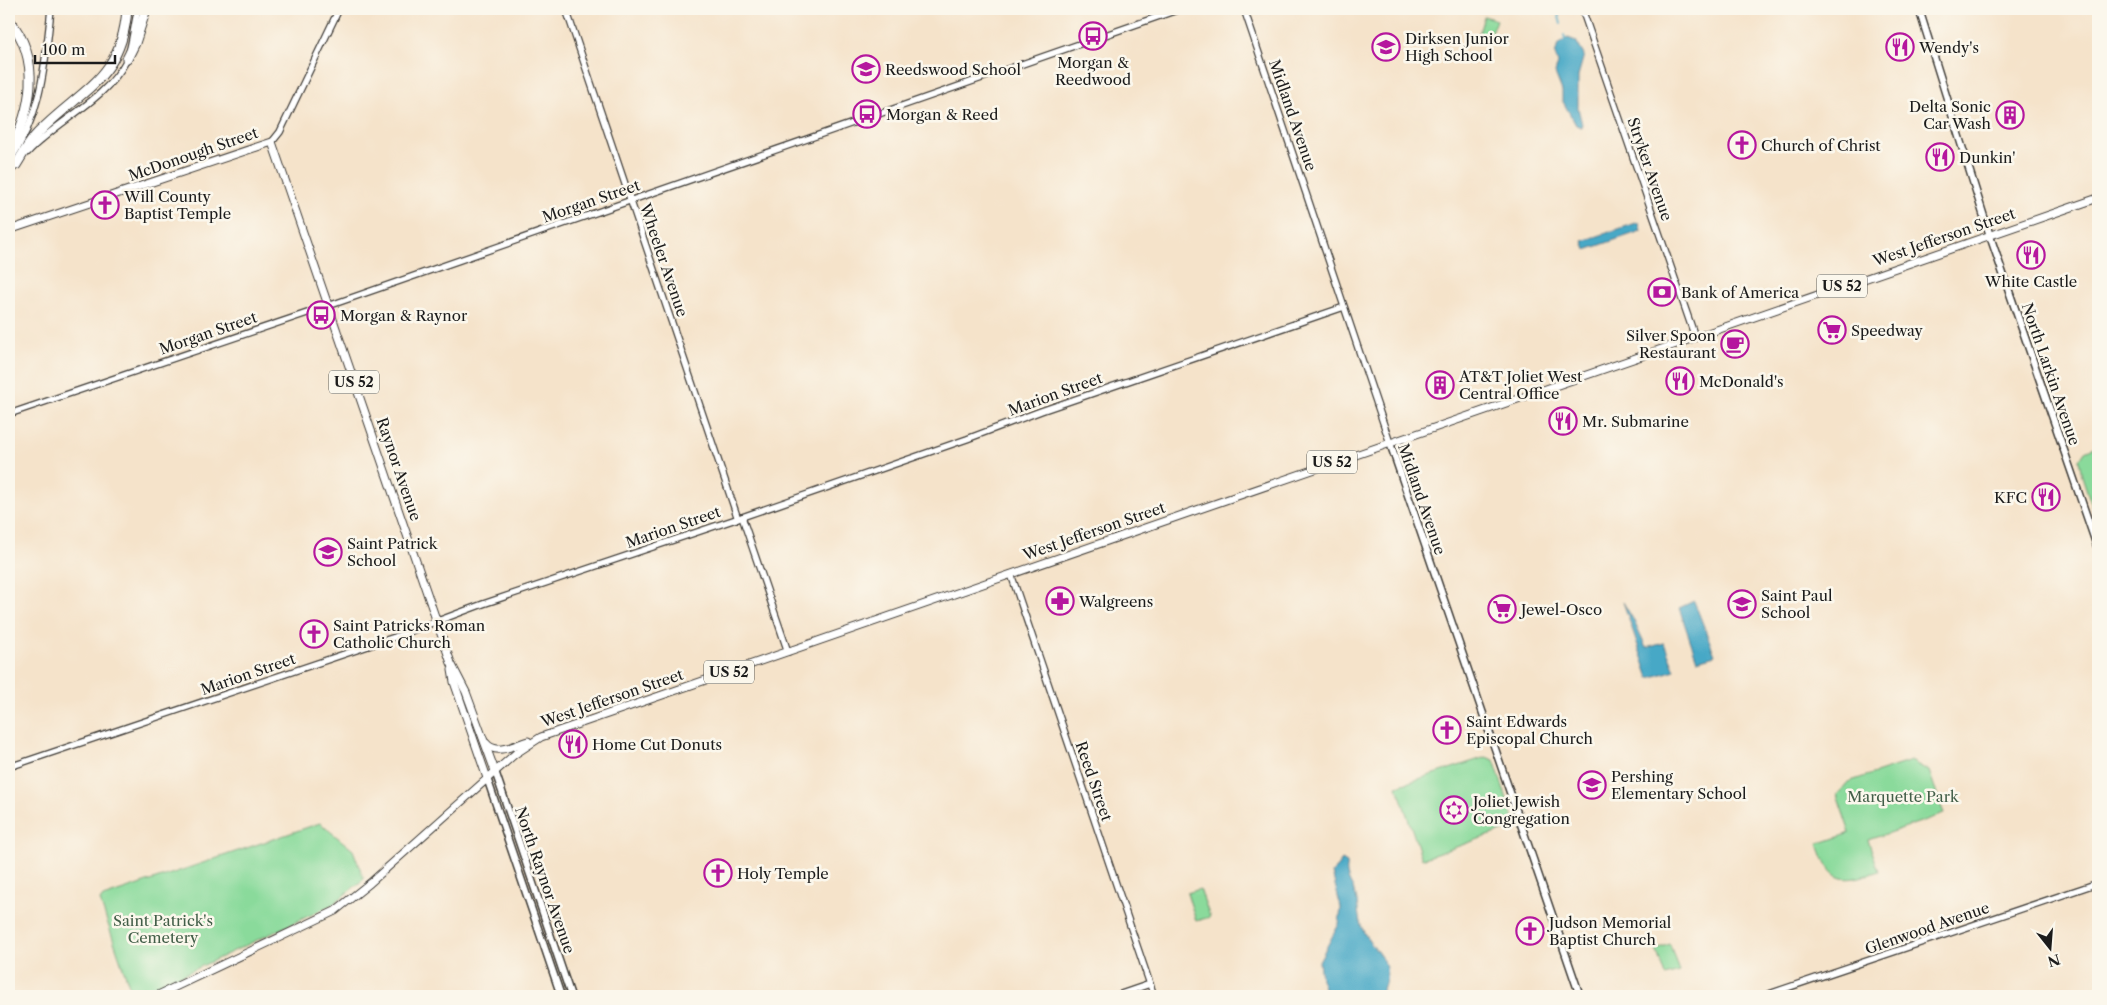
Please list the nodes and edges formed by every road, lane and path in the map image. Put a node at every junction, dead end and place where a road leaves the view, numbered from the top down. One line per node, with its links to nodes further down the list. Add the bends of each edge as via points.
1 (50, 9): 15 (street, via 40,95)
2 (127, 9): 15 (highway, via 124,34 109,67)
3 (138, 9): 12 (street)
4 (146, 9): 12 (highway)
5 (339, 9): 13 (street, via 280,132)
6 (566, 9): 18 (street, Wheeler Avenue)
7 (1180, 9): 18 (street, Morgan Street)
8 (1244, 9): 22 (street, Midland Avenue)
9 (1582, 9): 23 (street, Stryker Avenue)
10 (1919, 9): 20 (main road, North Larkin Avenue)
11 (9, 20): 14 (highway, via 29,65 30,84 25,118)
12 (127, 59): 15 (street, via 102,91)
13 (272, 142): 19 (main road, McDonough Street); 21 (main road, Raynor Avenue / US 52)
14 (9, 152)
15 (12, 163): 16 (street)
16 (9, 174)
17 (2098, 198): 20 (main road, West Jefferson Street / US 52)
18 (631, 200): 21 (street, Morgan Street); 26 (street, Wheeler Avenue)
19 (9, 230)
20 (1990, 236): 23 (main road, West Jefferson Street / US 52); 27 (main road, North Larkin Avenue)
21 (328, 306): 24 (street, Morgan Street); 29 (main road, Raynor Avenue / US 52)
22 (1344, 307): 25 (street, Midland Avenue); 26 (street, Marion Street)
23 (1695, 337): 25 (main road, West Jefferson Street / US 52)
24 (9, 414)
25 (1390, 443): 28 (main road, West Jefferson Street / US 52); 44 (main road, Midland Avenue)
26 (740, 518): 29 (street, Marion Street); 30 (street, Wheeler Avenue)
27 (2098, 550)
28 (1011, 574): 30 (main road, West Jefferson Street / US 52); 38 (street, Reed Street)
29 (437, 622): 31 (main road, Raynor Avenue / US 52); 34 (street, Marion Street)
30 (788, 652): 32 (main road, West Jefferson Street / US 52)
31 (451, 663): 33 (main road, Raynor Avenue / US 52, via 466,692); 36 (main road, Raynor Avenue / US 52, via 454,682)
32 (541, 737): 33 (main road, US 52, via 496,750 489,748); 35 (main road, West Jefferson Street / US 52)
33 (484, 741): 35 (main road, Raynor Avenue)
34 (9, 767)
35 (495, 771): 36 (main road, West Jefferson Street / US 52); 41 (main road, North Raynor Avenue)
36 (488, 778): 39 (main road, West Jefferson Street, via 335,911); 40 (main road, North Raynor Avenue)
37 (2098, 883): 45 (street, Glenwood Avenue)
38 (1150, 984): 42 (street); 43 (street, Reed Street)
39 (156, 996)
40 (561, 996)
41 (571, 996)
42 (1114, 996)
43 (1154, 996)
44 (1580, 996)
45 (1763, 996)

